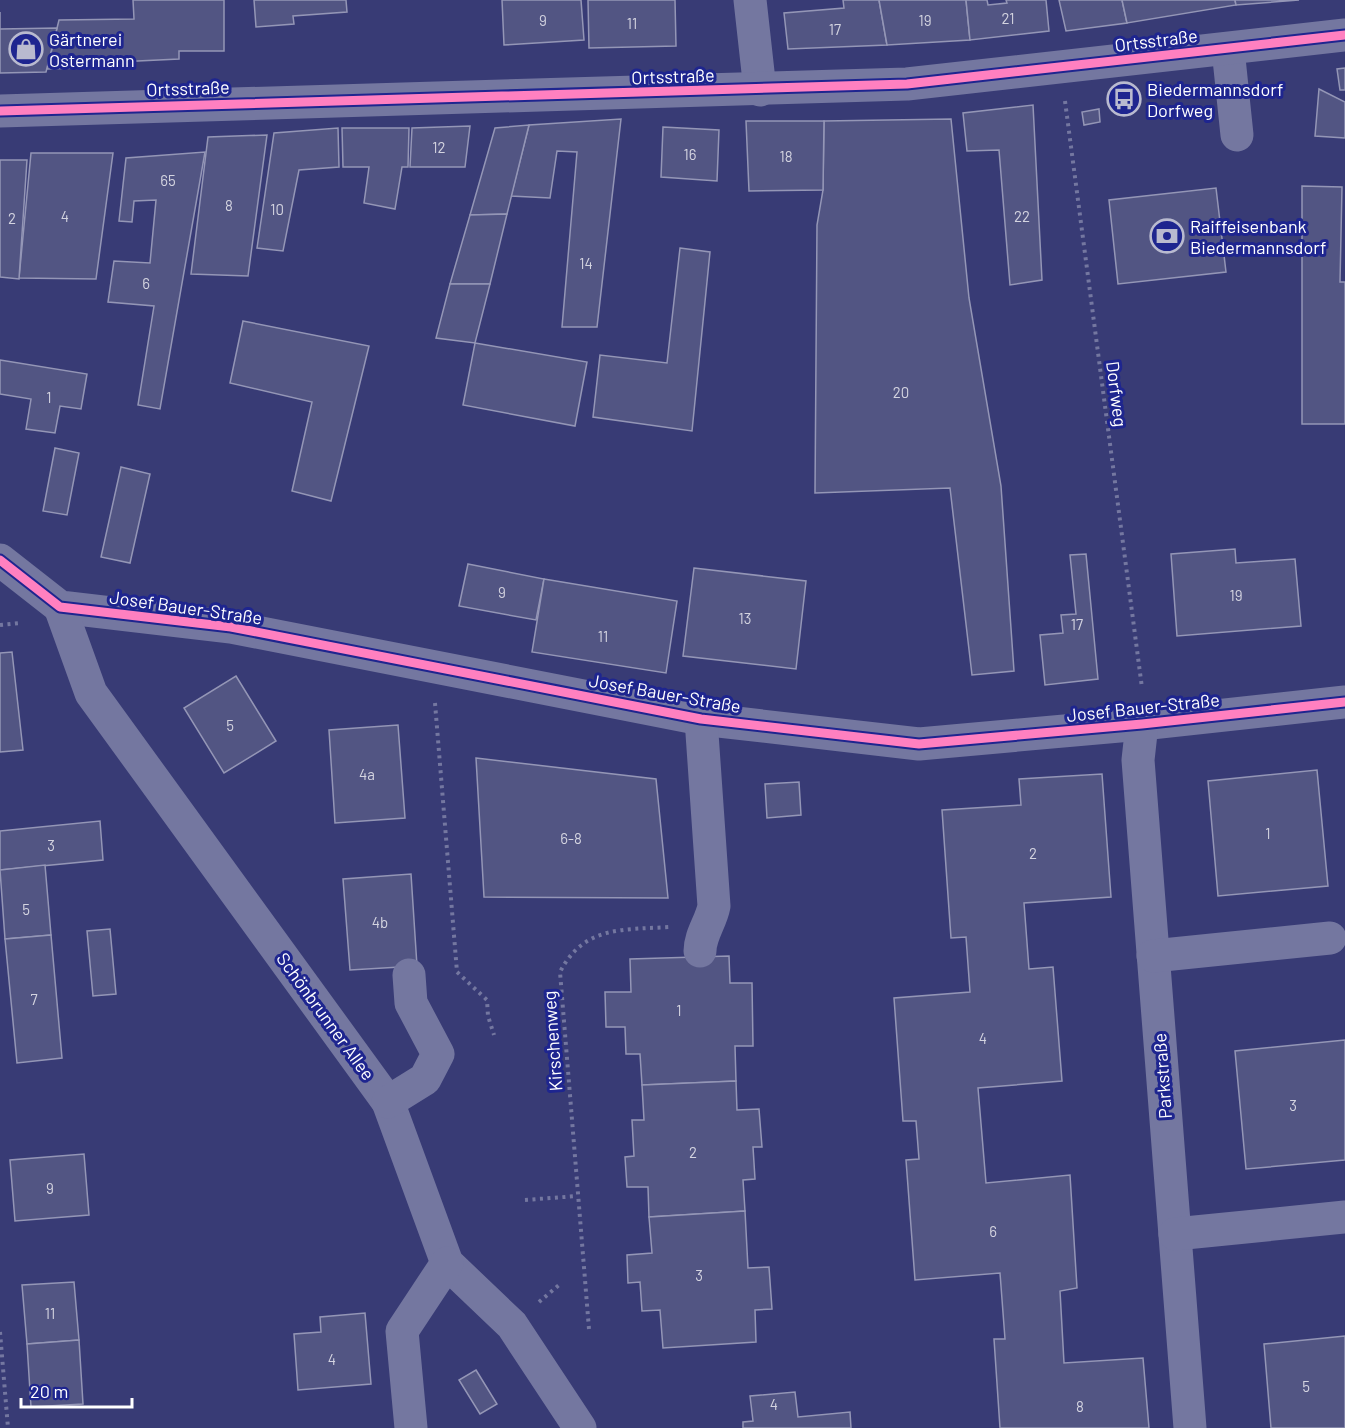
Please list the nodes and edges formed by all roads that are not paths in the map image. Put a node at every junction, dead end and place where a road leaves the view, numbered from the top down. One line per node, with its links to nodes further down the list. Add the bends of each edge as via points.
1 (750, 0): 4 (street)
2 (1345, 34): 3 (street, Ortsstraße)
3 (1228, 49): 4 (street, Ortsstraße, via 907,84); 6 (street)
4 (760, 90): 5 (street, Ortsstraße)
5 (0, 111)
6 (1238, 135)
7 (0, 560): 8 (street)
8 (60, 607): 10 (street, Josef Bauer-Straße, via 231,627); 16 (street, Schönbrunner Allee, via 90,693)
9 (1345, 702): 11 (street, Josef Bauer-Straße)
10 (701, 719): 11 (street, Josef Bauer-Straße, via 919,744); 13 (street, via 714,906)
11 (1142, 724): 14 (street, Parkstraße, via 1137,760)
12 (1330, 938): 14 (street)
13 (700, 951)
14 (1153, 956): 18 (street, Parkstraße)
15 (409, 975): 16 (street, via 411,1003 438,1054 425,1079)
16 (388, 1102): 19 (street, Schönbrunner Allee)
17 (1345, 1217): 18 (street)
18 (1175, 1234): 22 (street, Parkstraße)
19 (447, 1263): 20 (street, via 402,1331); 21 (street, Schönbrunner Allee, via 512,1325)
20 (411, 1428)
21 (580, 1428)
22 (1190, 1428)

